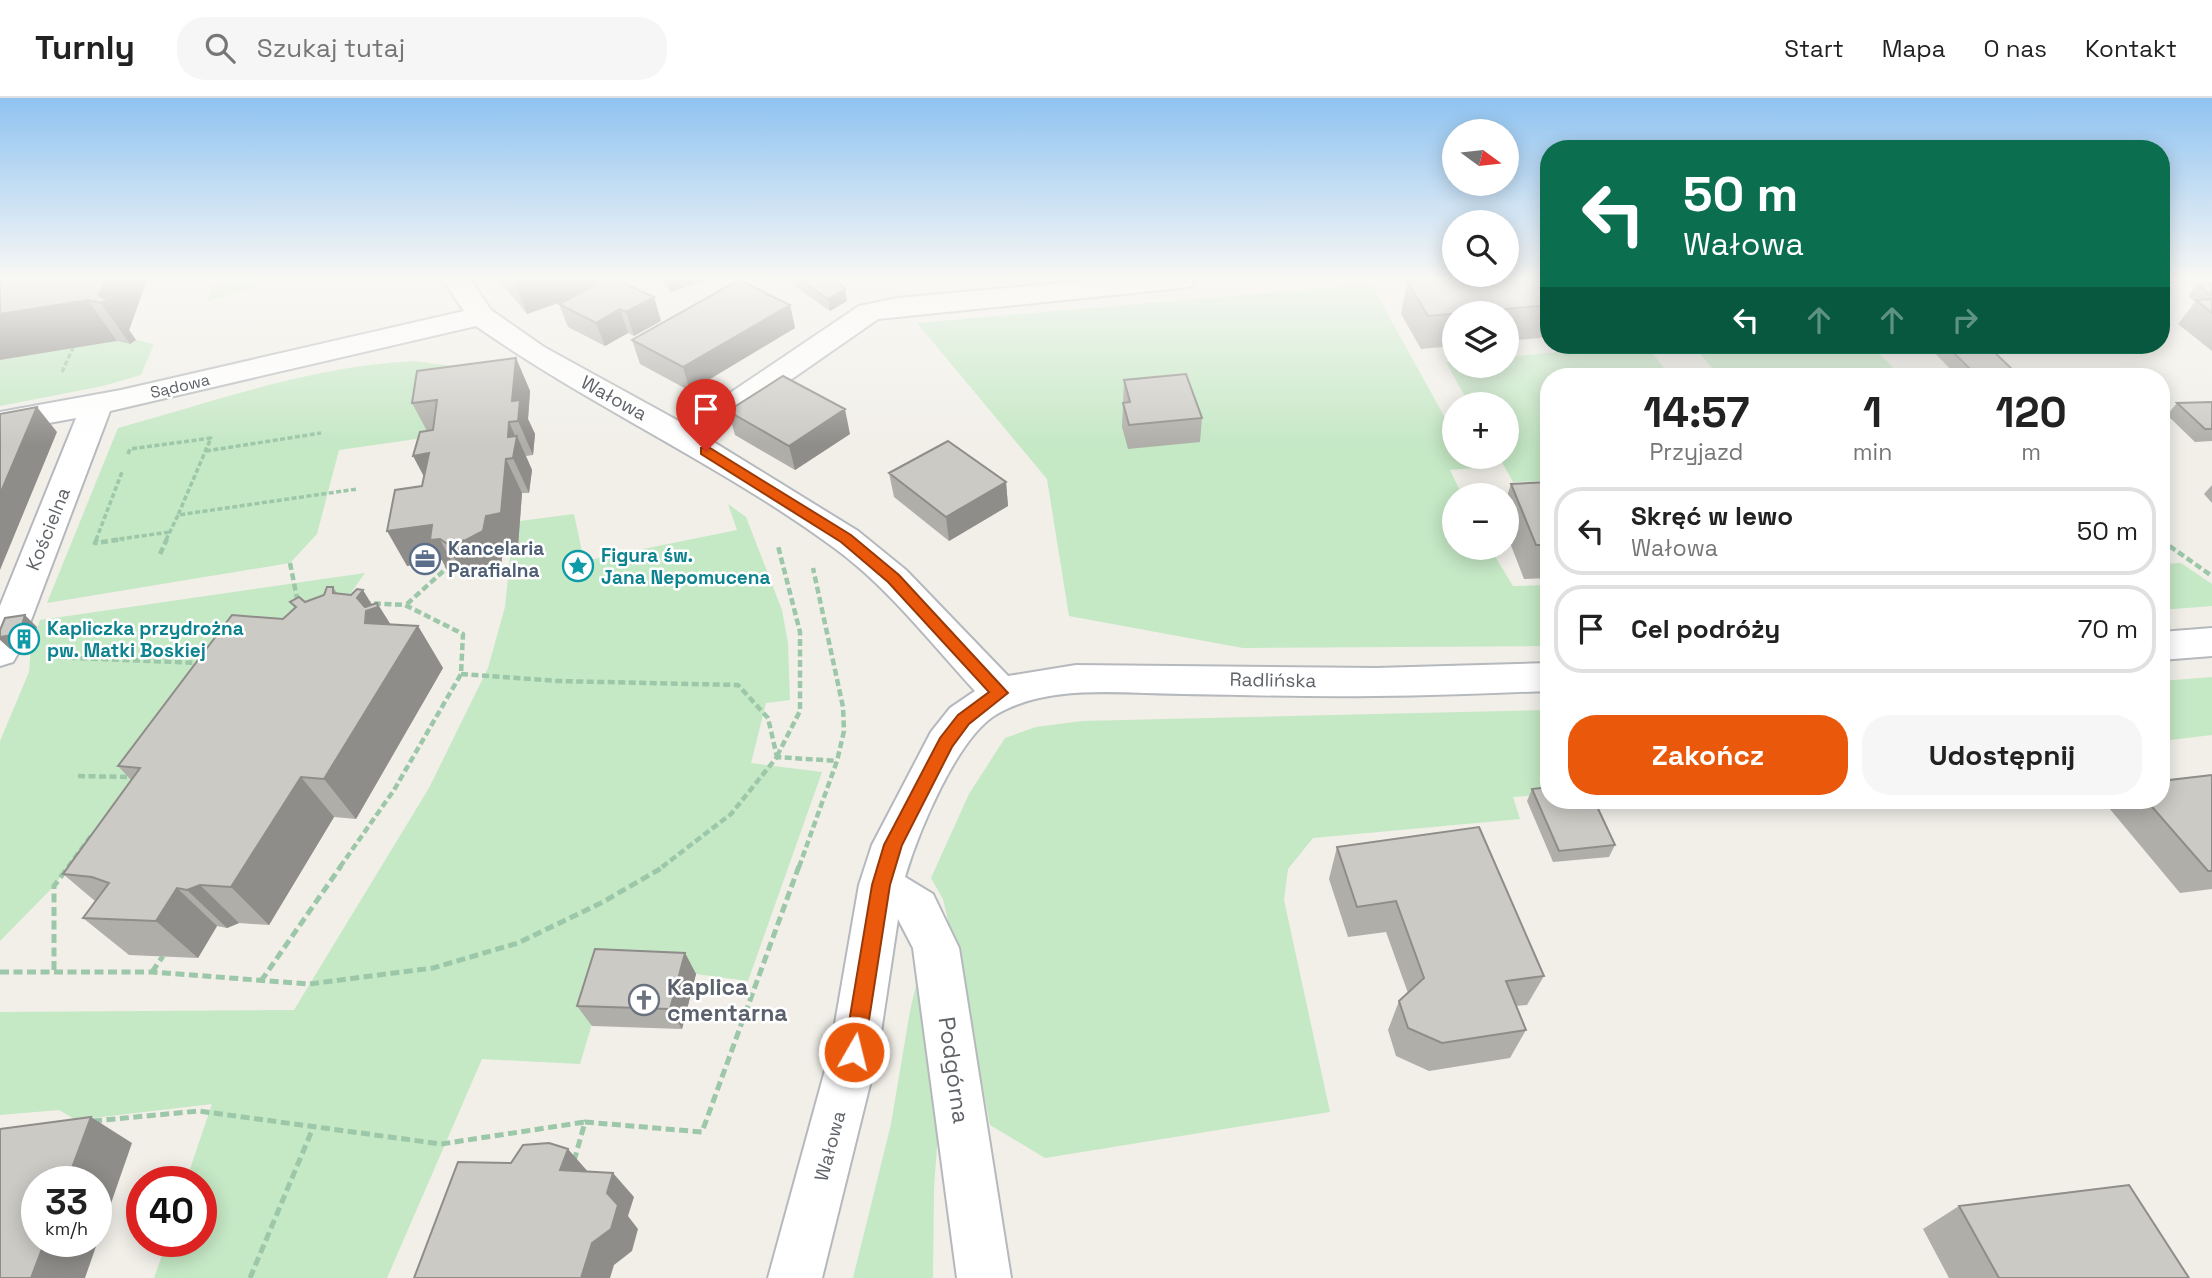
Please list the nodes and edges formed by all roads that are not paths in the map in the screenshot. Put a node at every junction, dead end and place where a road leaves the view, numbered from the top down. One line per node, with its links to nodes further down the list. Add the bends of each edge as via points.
1 (392, 335): 4 (street, Sądowa)
2 (508, 335): 6 (street, Wałowa)
3 (822, 335): 6 (street)
4 (96, 407): 5 (street, Sądowa); 7 (street, Kościelna)
5 (0, 422)
6 (685, 438): 12 (street, Wałowa, via 846,539 893,579)
7 (8, 610): 10 (street, Kościelna)
8 (2212, 642): 9 (street)
9 (2170, 645)
10 (0, 652)
11 (1540, 677): 12 (street, Radlińska, via 1076,679)
12 (1000, 693): 13 (street, Wałowa, via 964,719 946,743 899,832)
13 (881, 885): 14 (street, Wałowa, via 854,1052); 15 (street, Podgórna, via 917,908 936,948)
14 (795, 1278)
15 (984, 1278)

